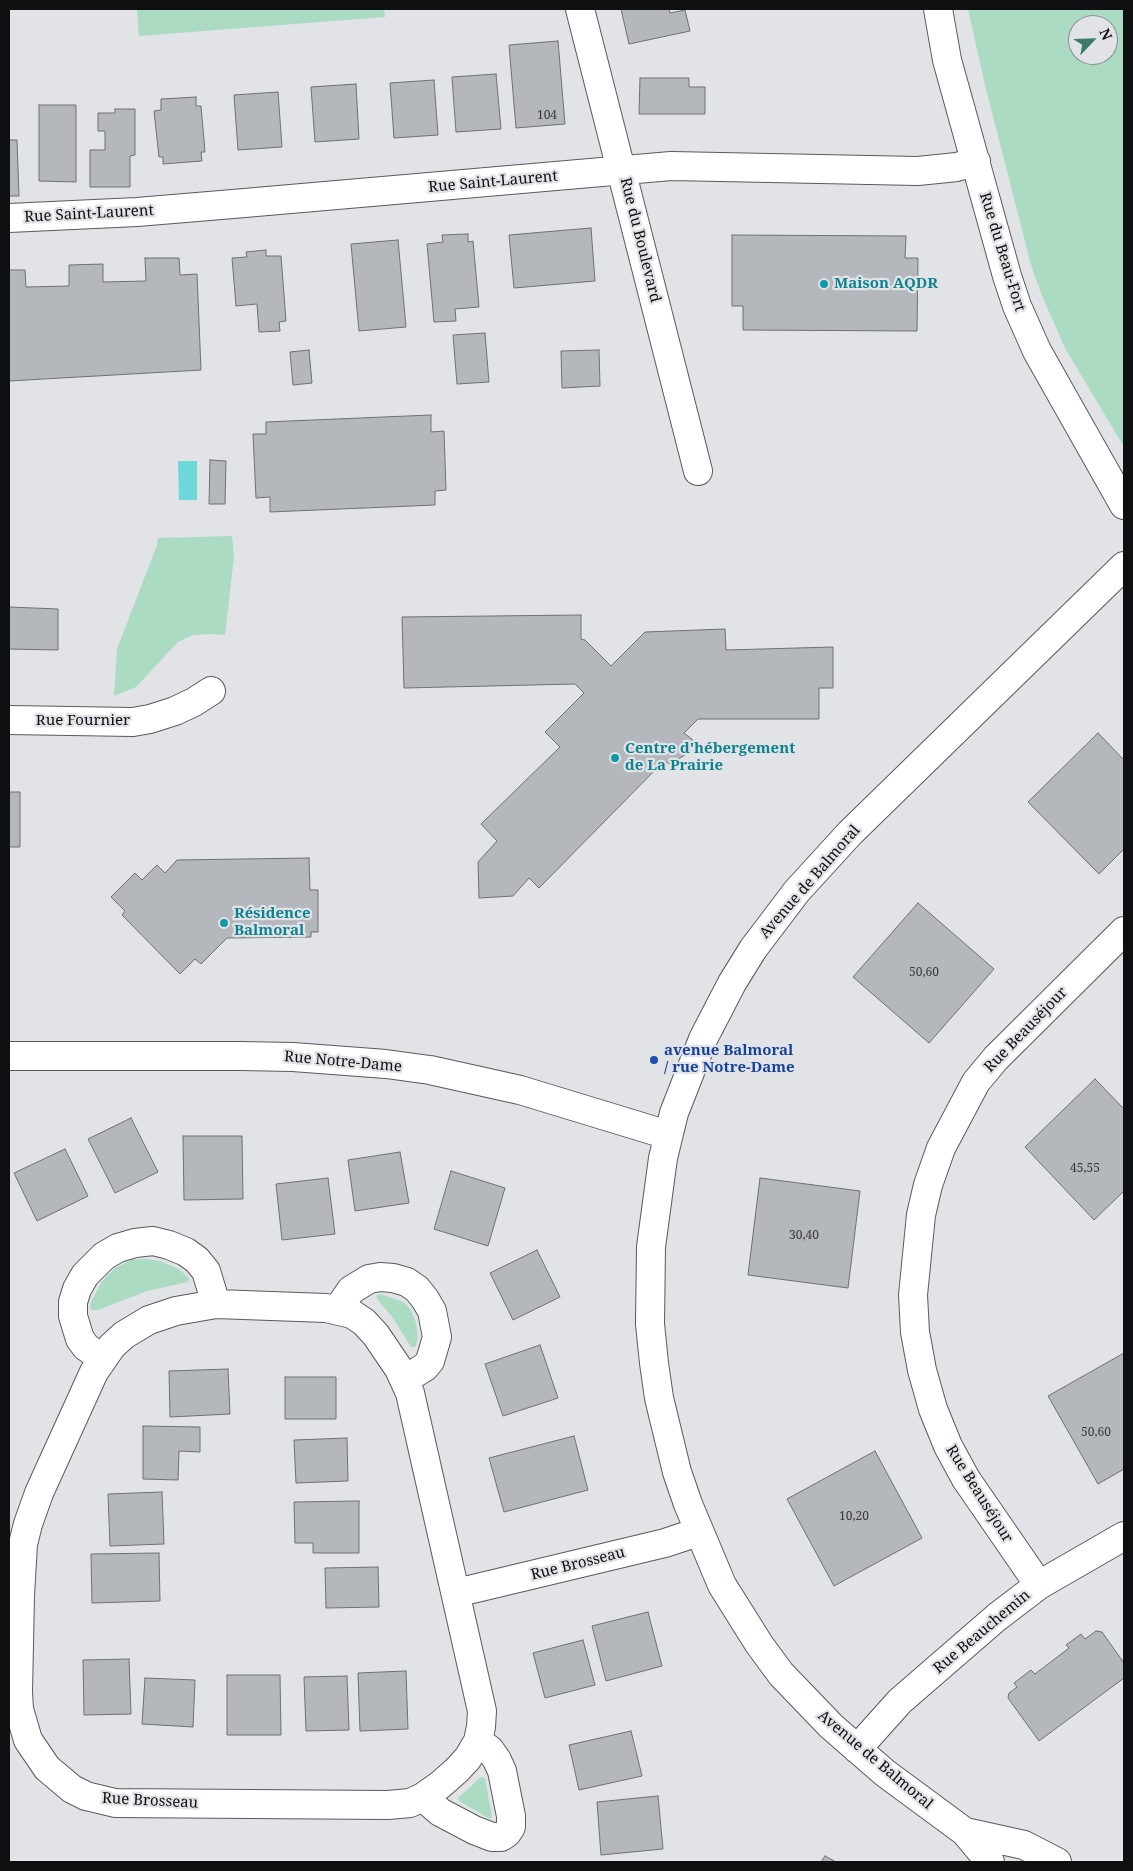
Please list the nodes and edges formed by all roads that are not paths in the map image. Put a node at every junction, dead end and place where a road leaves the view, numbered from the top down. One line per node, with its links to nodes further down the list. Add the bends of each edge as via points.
1 (580, 9): 4 (street, Rue du Boulevard)
2 (938, 9): 3 (street, Rue du Beau-Fort, via 948,60)
3 (976, 161): 4 (street, Rue Saint-Laurent, via 957,167 918,171 671,166); 7 (street, Rue du Beau-Fort, via 1007,276 1024,323)
4 (622, 170): 5 (street, Rue Saint-Laurent, via 137,212); 6 (street, Rue du Boulevard)
5 (9, 218)
6 (698, 471)
7 (1124, 505)
8 (1124, 566): 13 (street, Avenue de Balmoral, via 856,827 775,918 746,960 717,1012 690,1072)
9 (211, 691): 10 (street, Rue Fournier, via 175,711 133,722)
10 (9, 720)
11 (1124, 931): 21 (street, Rue Beauséjour, via 996,1058 976,1082 941,1148 920,1215 913,1295 915,1332 933,1409 966,1479)
12 (9, 1056): 13 (street, Rue Notre-Dame, via 293,1057 386,1064 520,1090)
13 (668, 1135): 19 (street, Avenue de Balmoral, via 651,1246 650,1324 667,1433)
14 (216, 1304): 15 (street, Rue Brosseau); 16 (street, Rue Brosseau, via 149,1320 124,1335); 16 (street, via 206,1271 186,1252 153,1241 118,1248 104,1256 85,1275 73,1302 73,1316 80,1339)
15 (338, 1309): 17 (street, Rue Brosseau, via 364,1322 390,1354); 17 (street, via 351,1290 369,1279 393,1278 417,1289 432,1311 437,1337 430,1361)
16 (102, 1358): 18 (street, Rue Brosseau, via 39,1493)
17 (404, 1380): 22 (street, Rue Brosseau, via 413,1404)
18 (18, 1524): 25 (street, Rue Brosseau, via 23,1544 19,1709 28,1740 37,1754 47,1768 72,1789 86,1796 115,1802 388,1805 410,1803)
19 (698, 1532): 22 (street, Rue Brosseau); 24 (street, Avenue de Balmoral, via 722,1584 759,1644 807,1702)
20 (1124, 1536): 21 (street, Rue Beauchemin)
21 (1039, 1585): 24 (street, Rue Beauchemin, via 900,1701)
22 (456, 1593): 23 (street, Rue Brosseau, via 482,1711)
23 (478, 1741): 25 (street, Rue Brosseau, via 457,1770); 25 (street, via 490,1750 502,1771 511,1816 511,1827 507,1833 492,1837 474,1830 440,1812)
24 (857, 1749): 26 (street, Avenue de Balmoral, via 965,1832)
25 (424, 1797)
26 (987, 1855): 27 (street, Avenue de Balmoral, via 1024,1846)
27 (1056, 1862)

